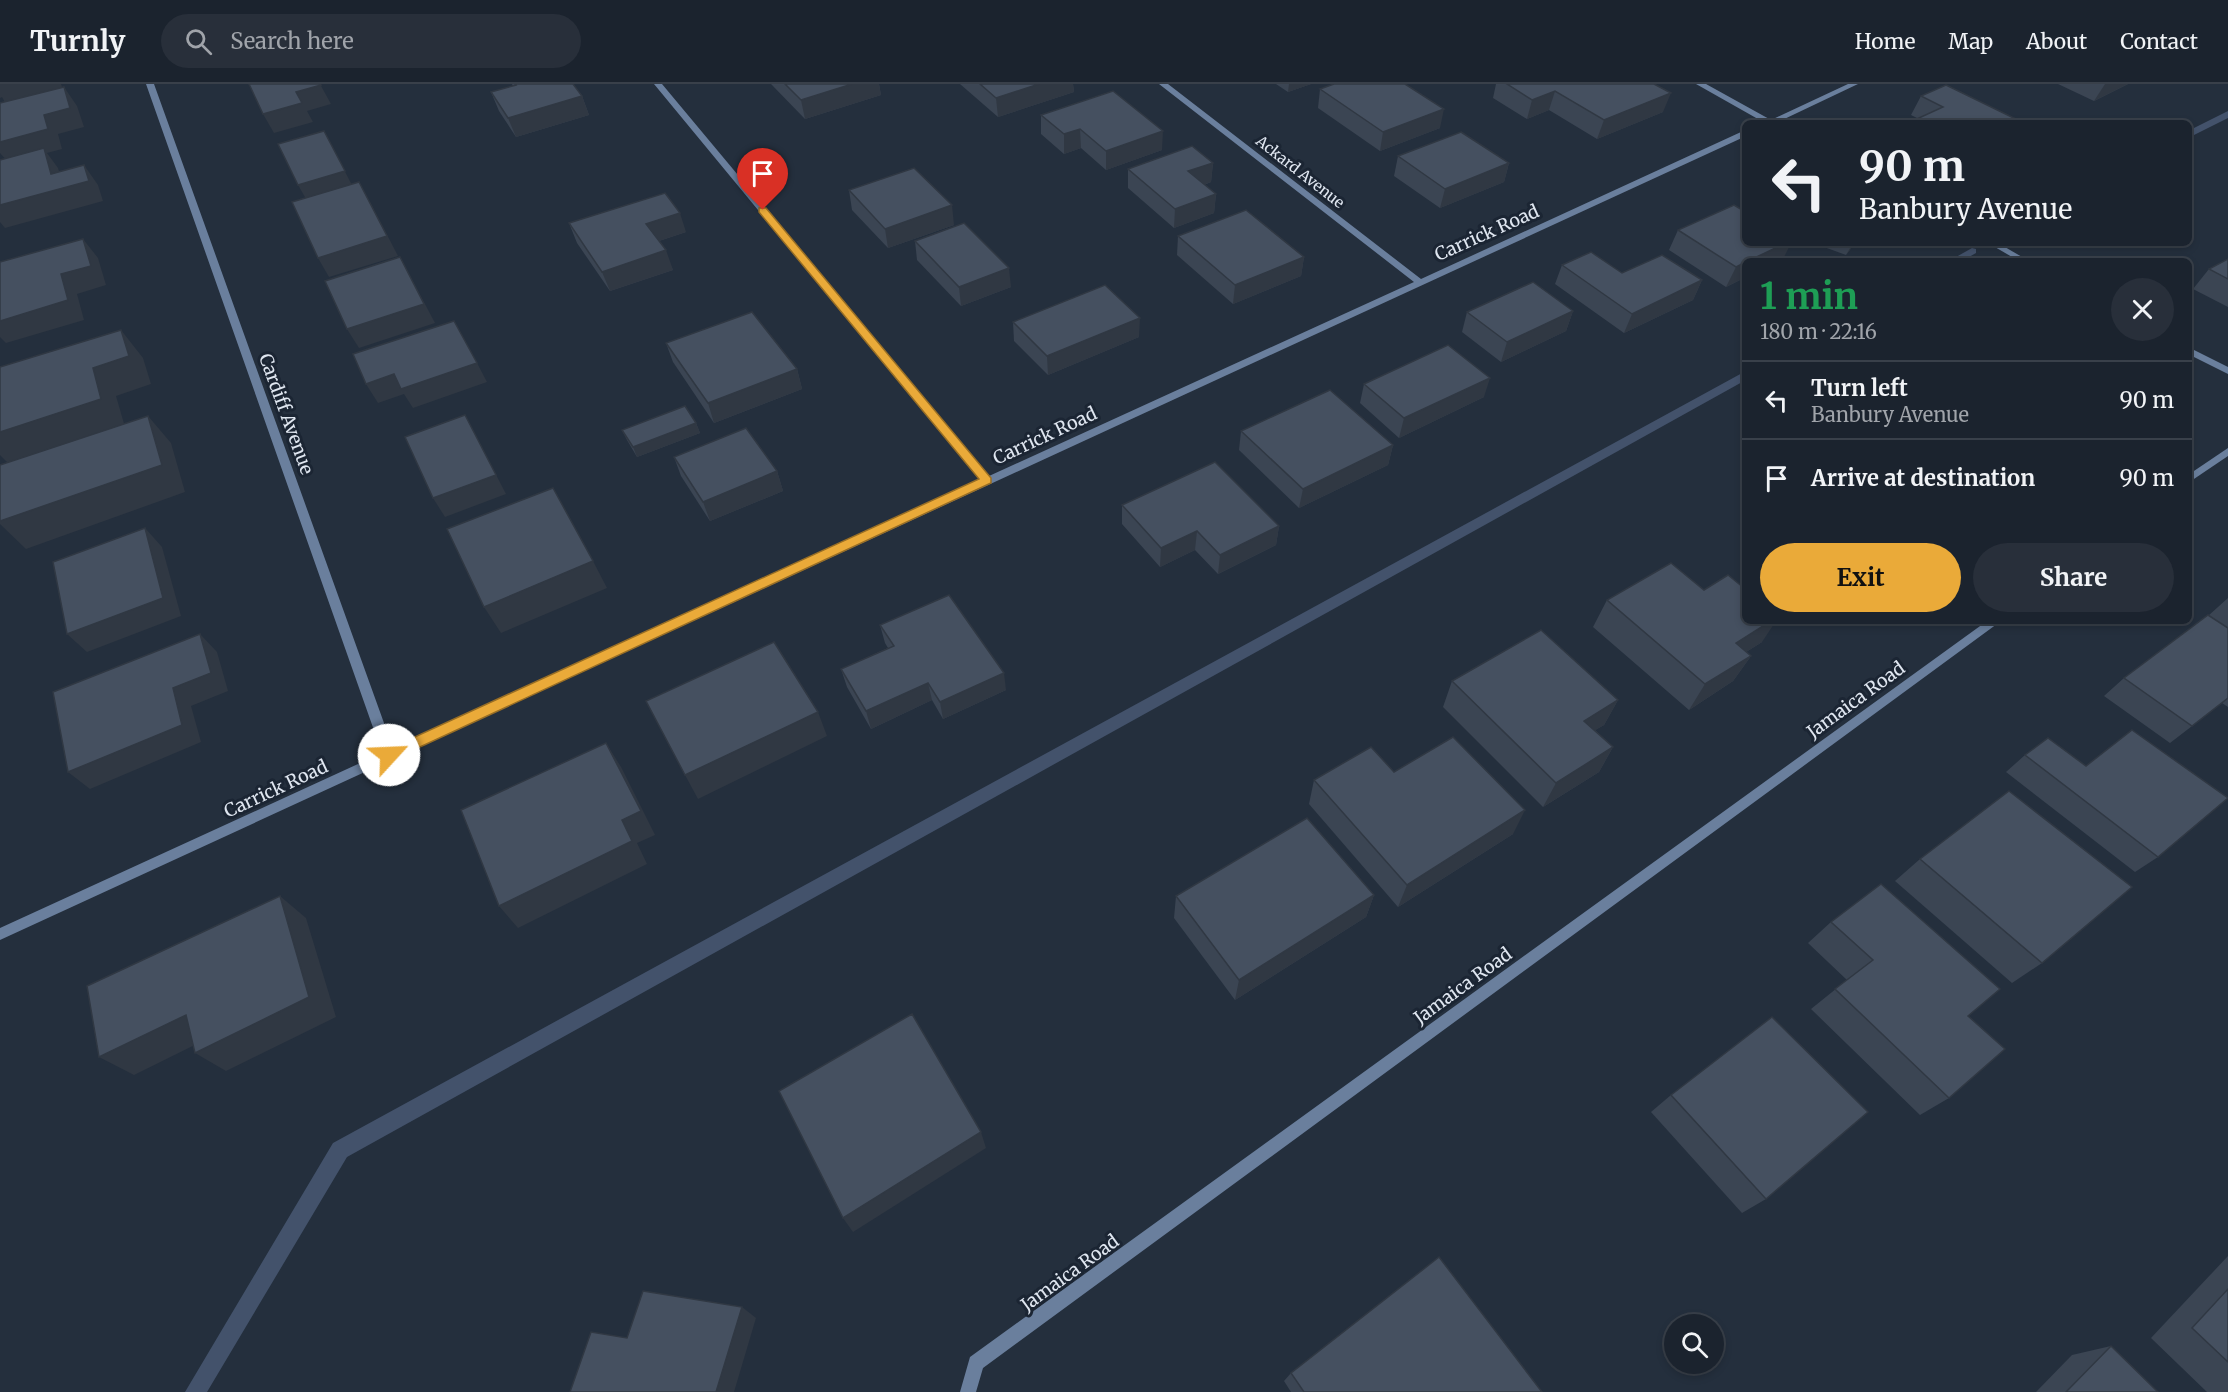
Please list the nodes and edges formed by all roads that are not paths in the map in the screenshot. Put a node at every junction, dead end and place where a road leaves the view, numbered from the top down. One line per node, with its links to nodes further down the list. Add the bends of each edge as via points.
1 (150, 84): 18 (street, Cardiff Avenue)
2 (658, 84): 16 (street)
3 (1163, 84): 11 (street, Ackard Avenue)
4 (1700, 84): 6 (street)
5 (1854, 84): 7 (street)
6 (1765, 120)
7 (1776, 120)
8 (1742, 135): 11 (street, Carrick Road)
9 (1998, 246): 10 (street)
10 (2020, 258)
11 (1420, 282): 16 (street, Carrick Road)
12 (2192, 352): 13 (street)
13 (2228, 371)
14 (2228, 451): 15 (street)
15 (2192, 477)
16 (987, 480): 18 (street, Carrick Road)
17 (1991, 624): 20 (street, Jamaica Road, via 976,1363)
18 (389, 755): 19 (street, Carrick Road)
19 (0, 934)
20 (968, 1392)

